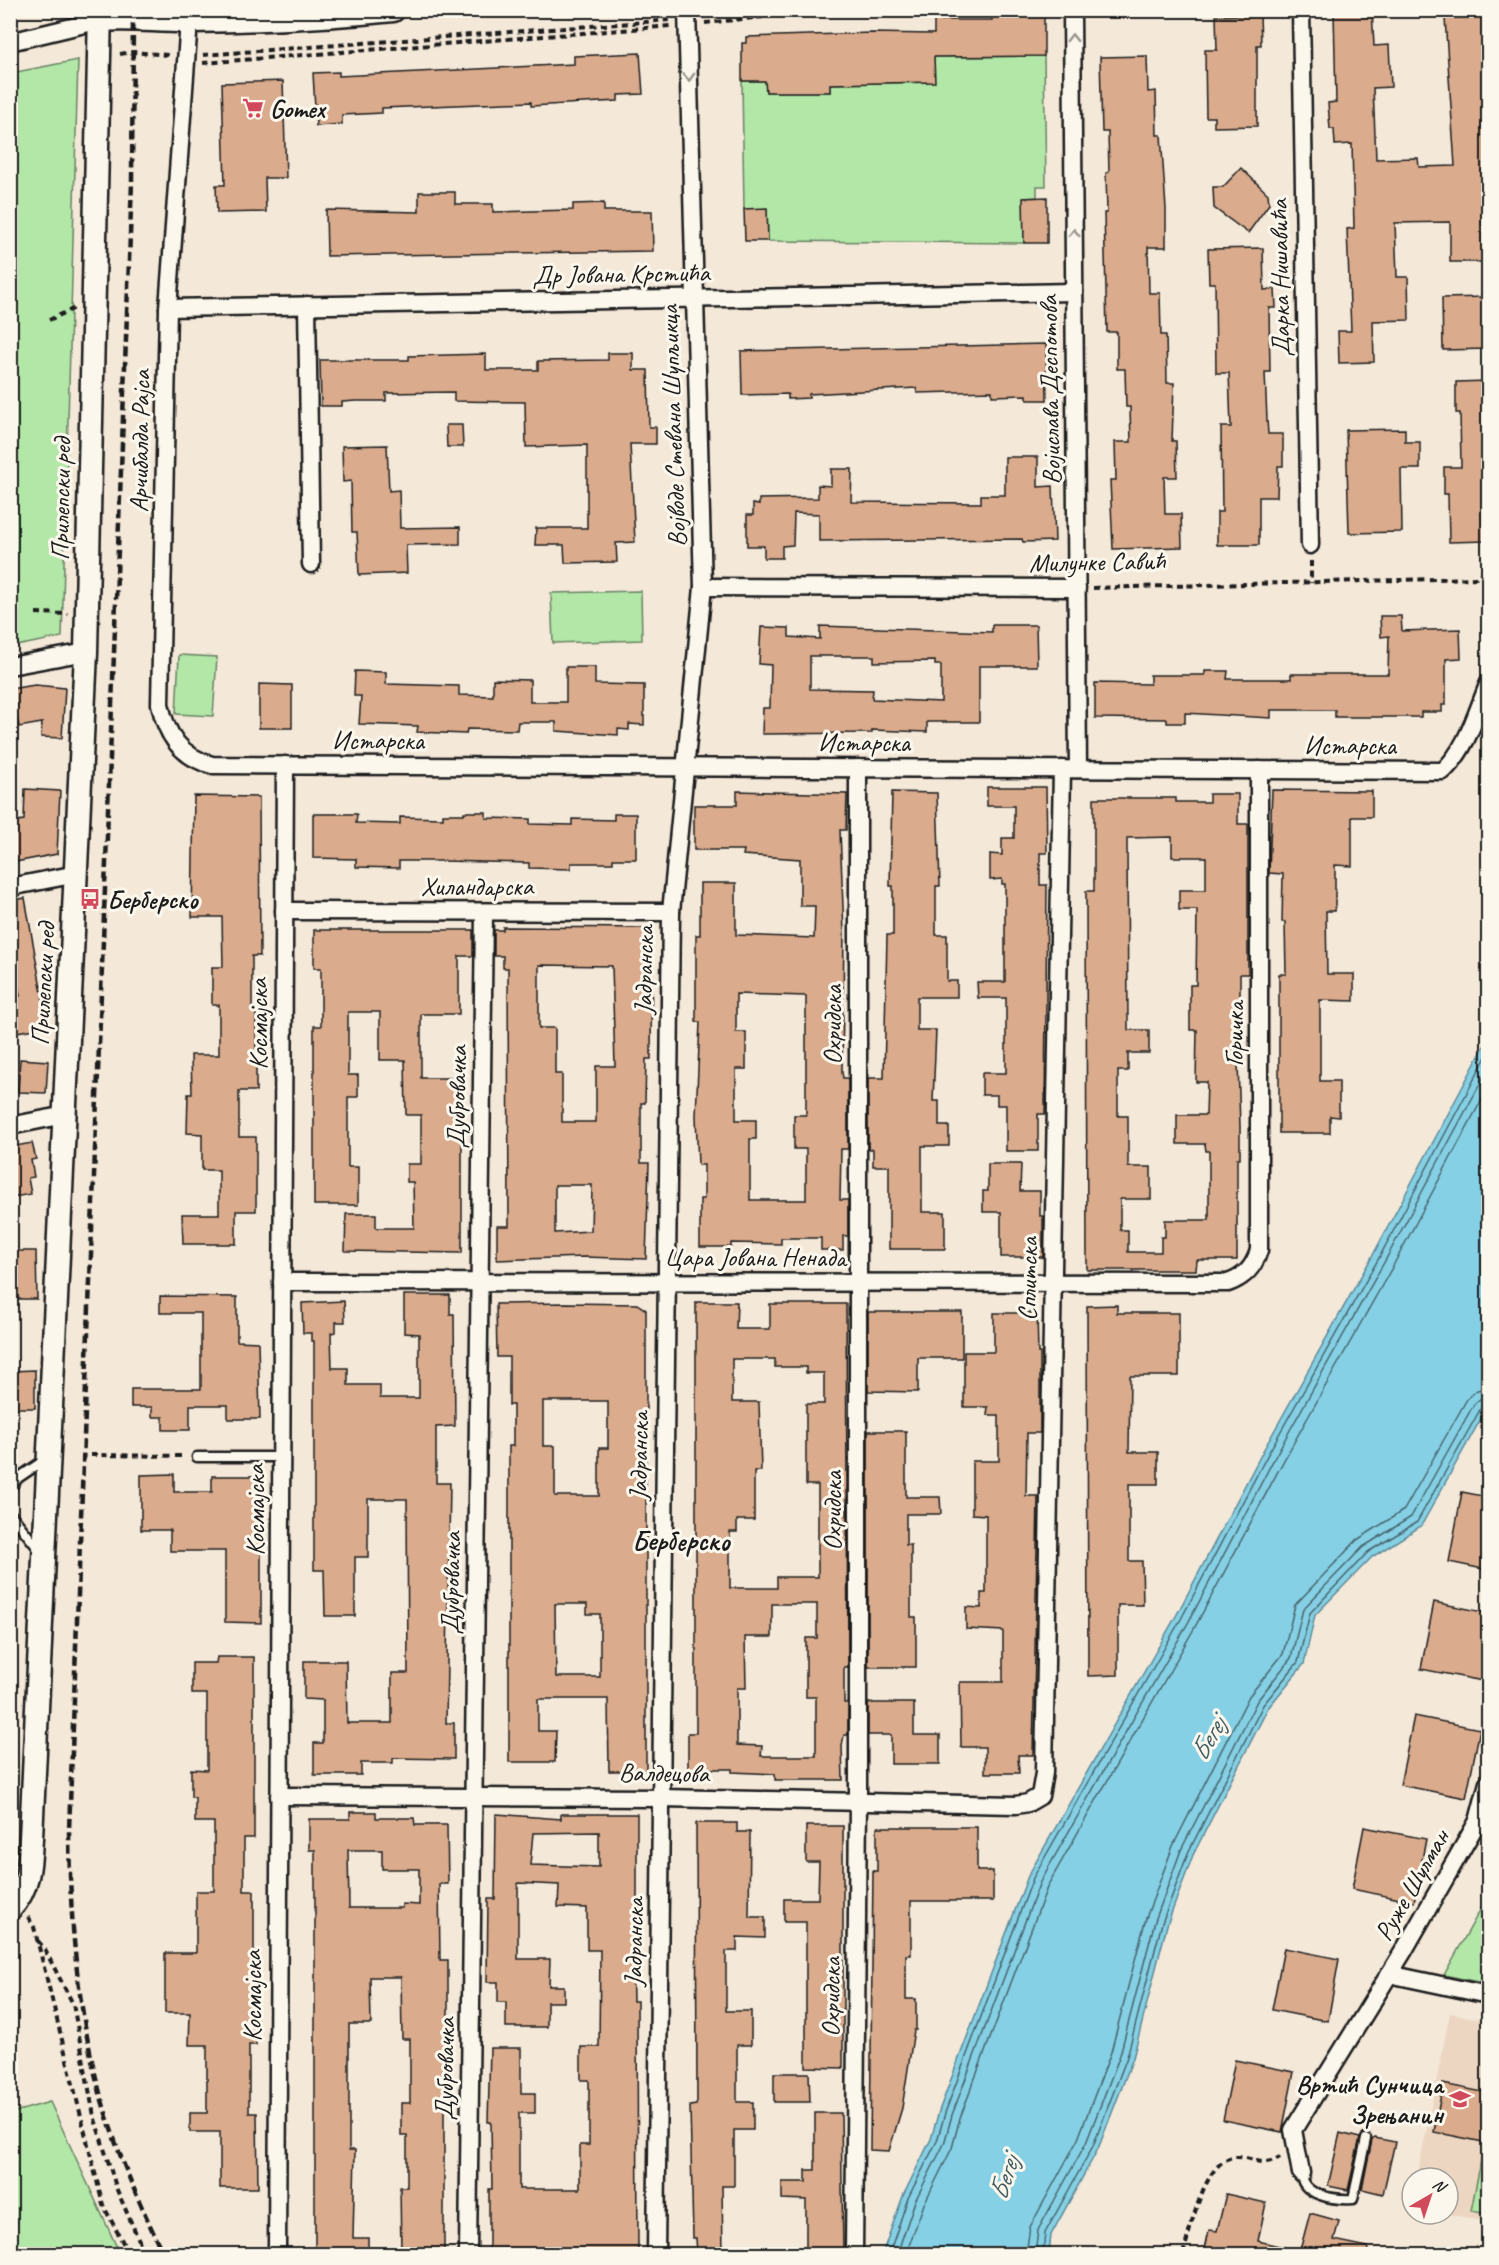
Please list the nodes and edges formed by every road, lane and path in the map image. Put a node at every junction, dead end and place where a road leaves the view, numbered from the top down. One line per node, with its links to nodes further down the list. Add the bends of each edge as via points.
1 (393, 10): 8 (street)
2 (768, 10): 7 (path)
3 (830, 10): 7 (path)
4 (1072, 10): 12 (street, Војислава Деспотова, one-way to 4)
5 (1301, 10): 18 (street, Дарка Нишавића)
6 (100, 15): 8 (street); 9 (street); 11 (street, Прилепски ред)
7 (687, 18): 10 (path, via 197,63); 13 (street, Војводе Стевана Шупљикца, one-way to 13)
8 (189, 21): 10 (street, Арчибалда Рајса)
9 (10, 42)
10 (186, 56): 11 (path, via 133,52); 16 (street, Арчибалда Рајса)
11 (101, 57): 25 (street, Прилепски ред)
12 (1074, 292): 13 (street, Др Јована Крстића); 22 (street, Војислава Деспотова)
13 (695, 298): 14 (street, Др Јована Крстића); 21 (street, Војводе Стевана Шупљикца)
14 (307, 305): 16 (street, Др Јована Крстића); 19 (street)
15 (78, 306): 17 (path)
16 (168, 308): 28 (street, Арчибалда Рајса, via 160,704 163,718 176,744 198,762)
17 (49, 320)
18 (1310, 545)
19 (311, 564)
20 (1488, 569): 22 (path, Милунке Савић, via 1476,578)
21 (703, 587): 22 (street, Милунке Савић); 29 (street, Војводе Стевана Шупљикца)
22 (1077, 588): 31 (street, Војислава Деспотова)
23 (36, 613): 24 (path)
24 (70, 614)
25 (86, 652): 26 (street); 33 (street, Прилепски ред)
26 (10, 666)
27 (1488, 685): 32 (street, Истарска, via 1463,745 1443,771)
28 (285, 765): 29 (street, Истарска); 35 (street, Космајска)
29 (683, 767): 30 (street, Истарска); 37 (street, Јадранска)
30 (858, 768): 31 (street, Истарска); 43 (street, Охридска)
31 (1070, 769): 32 (street, Истарска); 44 (street, Сплитска)
32 (1259, 770): 45 (street, Горичка, via 1259,1250 1251,1268)
33 (77, 874): 34 (street); 38 (street, Прилепски ред)
34 (10, 887)
35 (284, 910): 36 (street, Хиландарска); 40 (street, Космајска)
36 (484, 912): 37 (street, Хиландарска); 41 (street, Дубровачка)
37 (671, 912): 42 (street, Јадранска)
38 (65, 1115): 39 (street); 48 (street, Прилепски ред)
39 (10, 1126)
40 (282, 1282): 41 (street, Цара Јована Ненада); 47 (street, Космајска)
41 (480, 1282): 42 (street, Цара Јована Ненада); 56 (street, Дубровачка)
42 (667, 1282): 43 (street, Цара Јована Ненада); 57 (street, Јадранска)
43 (858, 1282): 44 (street, Цара Јована Ненада); 58 (street, Охридска)
44 (1053, 1283): 45 (street, Цара Јована Ненада); 54 (street, Сплитска)
45 (1228, 1283)
46 (91, 1455): 49 (path)
47 (281, 1456): 49 (lane); 55 (street, Космајска)
48 (48, 1457): 50 (lane, via 18,1478); 52 (street, Прилепски ред)
49 (196, 1457)
50 (10, 1489)
51 (10, 1513): 52 (lane)
52 (44, 1555): 60 (street, Прилепски ред, via 30,1862 23,1893)
53 (1488, 1783): 59 (street, Руже Шулман)
54 (1043, 1790): 58 (street, Валдецова, via 1036,1800 1016,1805)
55 (279, 1796): 56 (street, Валдецова); 69 (street, Космајска)
56 (474, 1797): 57 (street, Валдецова); 70 (street, Дубровачка)
57 (661, 1798): 58 (street, Валдецова); 71 (street, Јадранска)
58 (858, 1802): 72 (street, Охридска)
59 (1483, 1822): 62 (street, Руже Шулман)
60 (14, 1905): 61 (path, via 34,1926)
61 (37, 1941): 67 (path, via 103,2205); 68 (path, via 73,2004 94,2116 117,2190)
62 (1389, 1974): 63 (street, Руже Шулман); 65 (street, Руже Шулман, via 1293,2130)
63 (1488, 1995)
64 (1366, 2139): 66 (lane, via 1353,2199 1313,2193)
65 (1295, 2142): 66 (street, Руже Шулман); 73 (path, via 1269,2163 1234,2157 1219,2164 1205,2186)
66 (1301, 2173)
67 (129, 2254)
68 (145, 2254)
69 (277, 2254)
70 (468, 2254)
71 (656, 2254)
72 (854, 2254)
73 (1183, 2254)

